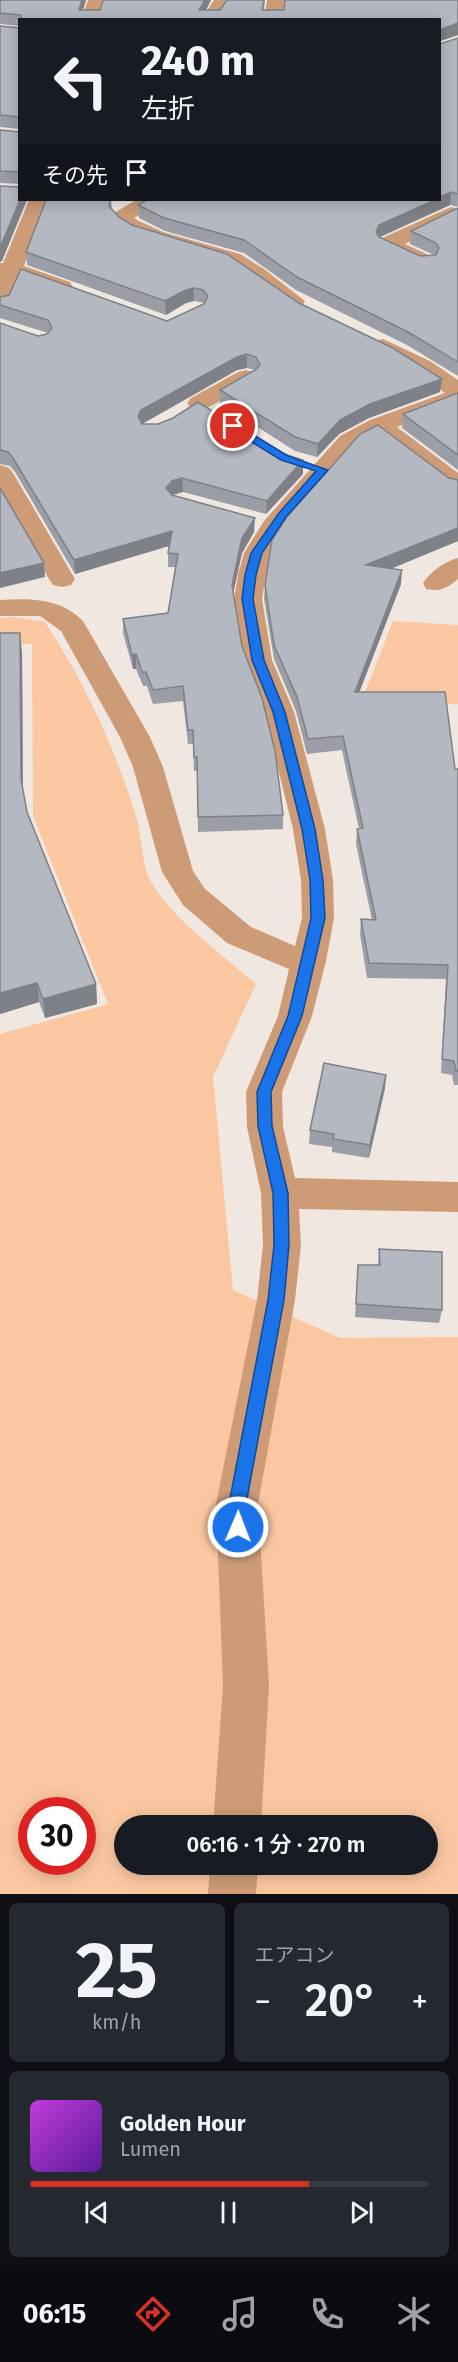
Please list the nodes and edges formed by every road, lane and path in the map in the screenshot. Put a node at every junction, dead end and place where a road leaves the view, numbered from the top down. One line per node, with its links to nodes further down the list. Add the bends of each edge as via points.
1 (97, 0): 4 (street)
2 (223, 0): 5 (street)
3 (276, 0): 6 (street)
4 (91, 18)
5 (210, 18)
6 (273, 18)
7 (39, 201): 12 (street)
8 (106, 202): 9 (street)
9 (141, 204): 15 (street, via 121,217 126,224 234,260)
10 (449, 209): 11 (street, via 388,244)
11 (425, 262)
12 (6, 270): 13 (street); 14 (street, via 10,282)
13 (80, 293)
14 (0, 302)
15 (316, 312)
16 (366, 337): 18 (street, via 422,366)
17 (246, 377): 19 (street, via 190,409)
18 (458, 393): 20 (street)
19 (224, 420)
20 (379, 425): 22 (street); 27 (street, via 313,467 262,524 250,575 248,599 258,660 279,712 309,829 317,880 318,918)
21 (0, 473): 24 (street)
22 (458, 485)
23 (458, 566): 25 (street)
24 (62, 579)
25 (436, 583)
26 (0, 608): 27 (street, via 53,611 73,627 135,737 148,767 178,872 194,897 239,935 288,957)
27 (309, 961): 28 (street, via 295,1016 264,1092 265,1126)
28 (280, 1193): 29 (street); 30 (street, via 282,1245 276,1300 237,1504 246,1685)
29 (458, 1197)
30 (238, 1815)
31 (233, 1875): 32 (street)
32 (232, 1894)

